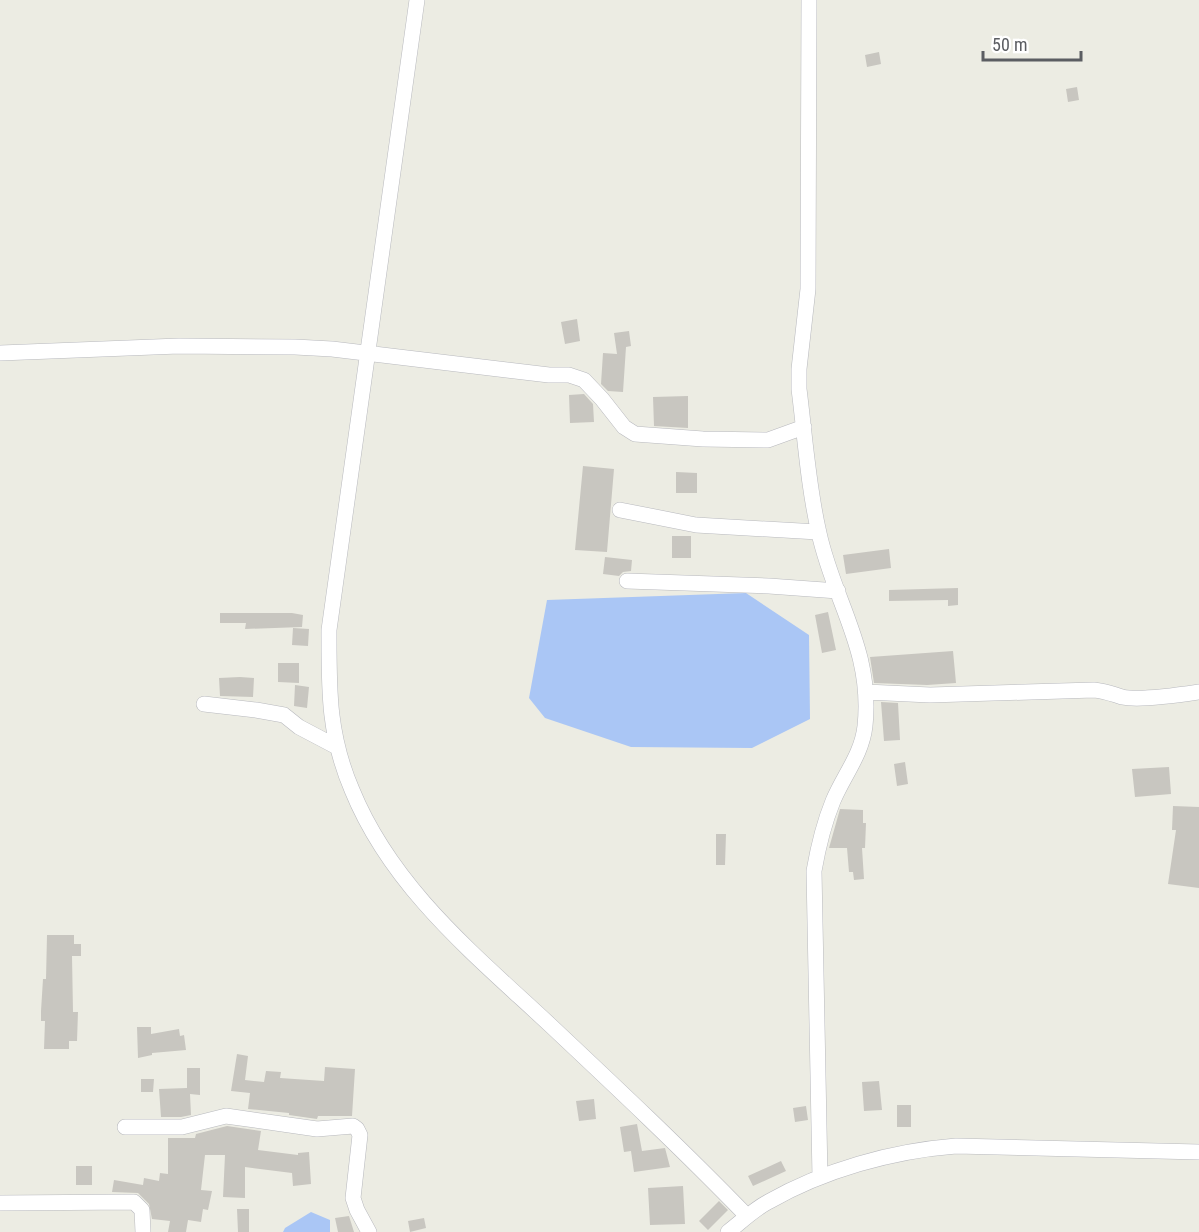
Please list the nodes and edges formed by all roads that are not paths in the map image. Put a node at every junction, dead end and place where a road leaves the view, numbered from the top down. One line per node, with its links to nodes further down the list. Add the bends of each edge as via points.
1 (417, 0): 4 (street)
2 (809, 0): 5 (street, via 808,289 799,369)
3 (0, 353): 4 (street, via 179,346 332,349)
4 (376, 356): 5 (street, via 576,376 589,384 624,427 635,434 768,440); 13 (street, via 329,630 330,710)
5 (804, 427): 7 (street)
6 (620, 510): 7 (street, via 696,525)
7 (818, 532): 9 (street)
8 (627, 581): 9 (street)
9 (838, 591): 10 (street, via 855,635)
10 (866, 692): 11 (street, via 930,695 1094,690 1134,698); 16 (street, via 862,742 833,801 814,871)
11 (1199, 692)
12 (204, 704): 13 (street, via 284,716)
13 (338, 747): 18 (street, via 367,824 422,902 476,958)
14 (125, 1127): 20 (street, via 182,1127 226,1116 306,1128 352,1126 360,1135 353,1198)
15 (1199, 1152): 16 (street, via 956,1146 877,1160)
16 (820, 1178): 18 (street, via 769,1201)
17 (0, 1203): 19 (street, via 134,1202 142,1210)
18 (751, 1214): 21 (street)
19 (143, 1232)
20 (369, 1232)
21 (728, 1232)

